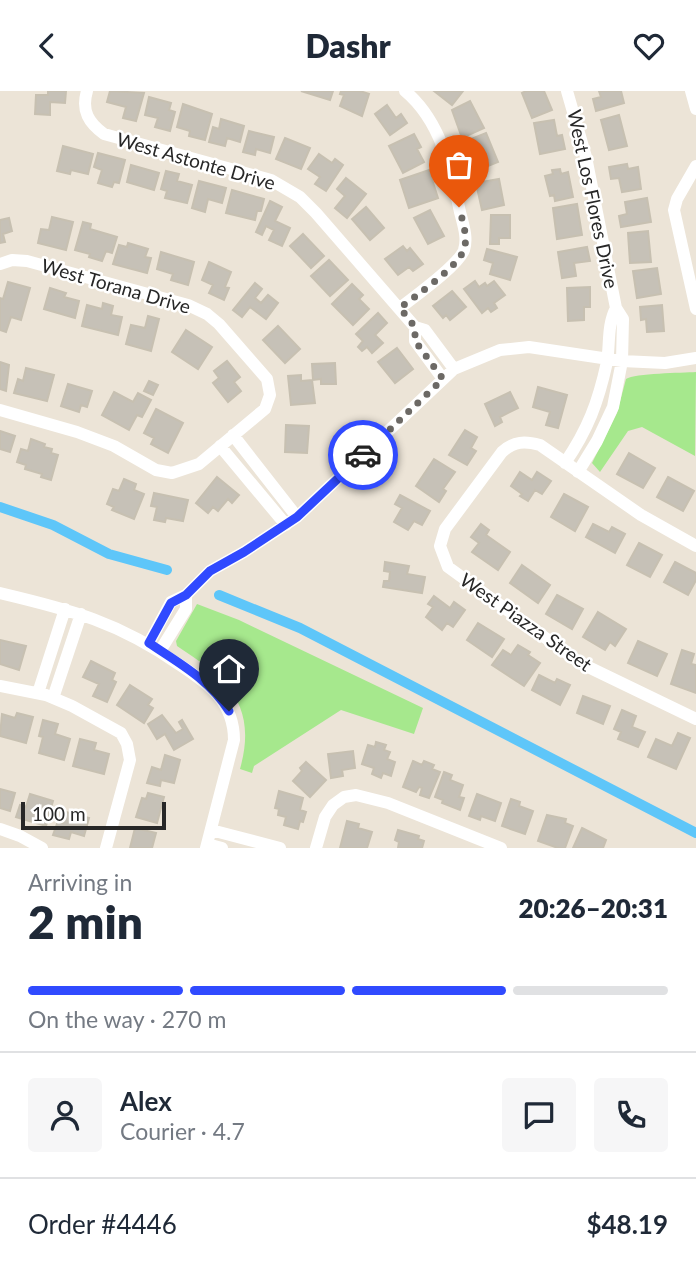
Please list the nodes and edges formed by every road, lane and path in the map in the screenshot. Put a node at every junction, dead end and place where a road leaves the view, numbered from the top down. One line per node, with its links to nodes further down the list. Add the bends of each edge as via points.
1 (87, 91): 8 (street, West Astonte Drive, via 89,121 104,134 286,187 316,213)
2 (405, 91): 8 (street, via 434,128 449,160 465,248 459,260)
3 (567, 91): 9 (street, West Los Flores Drive, via 586,157)
4 (691, 91): 5 (street)
5 (696, 109)
6 (696, 166): 10 (street, via 674,210)
7 (2, 264): 18 (street, West Torana Drive, via 27,261 188,305 206,314 267,379 271,395 265,409)
8 (400, 308): 11 (street, West Astonte Drive)
9 (616, 309): 13 (street, West Los Flores Drive, via 611,317); 14 (street, West Los Flores Drive, via 624,319)
10 (696, 309)
11 (415, 327): 15 (street, West Astonte Drive, via 425,330); 16 (street, West Astonte Drive, via 415,341)
12 (696, 358): 14 (street, via 665,363)
13 (607, 359): 14 (street); 15 (street, via 529,347 500,350); 20 (street, West Los Flores Drive, via 593,413)
14 (622, 361): 21 (street, West Los Flores Drive, via 613,407)
15 (454, 369): 16 (street)
16 (443, 379): 22 (street)
17 (0, 410): 19 (street, via 77,432 172,473 199,464)
18 (233, 435): 19 (street); 22 (street)
19 (220, 446): 22 (street)
20 (565, 463): 21 (street); 33 (street, West Piazza Street, via 540,445 510,445 445,529 440,552 448,567 580,663)
21 (578, 472): 23 (street)
22 (291, 521): 25 (street, via 210,571)
23 (696, 546)
24 (0, 593): 26 (street)
25 (186, 595): 28 (street, via 171,603); 29 (street, via 186,609)
26 (65, 609): 27 (street); 31 (street)
27 (81, 614): 28 (street); 32 (street)
28 (149, 643): 29 (street)
29 (160, 651): 35 (street, via 220,695 234,726 232,753)
30 (0, 686): 31 (street)
31 (38, 693): 32 (street)
32 (53, 698): 38 (street, via 121,733 127,744 130,760)
33 (696, 719)
34 (0, 829): 37 (street)
35 (211, 830): 36 (street); 40 (street)
36 (206, 846): 39 (street)
37 (42, 848)
38 (106, 848)
39 (222, 848)
40 (280, 848)
41 (316, 848): 42 (street, via 332,805 356,795 369,796)
42 (501, 848)

